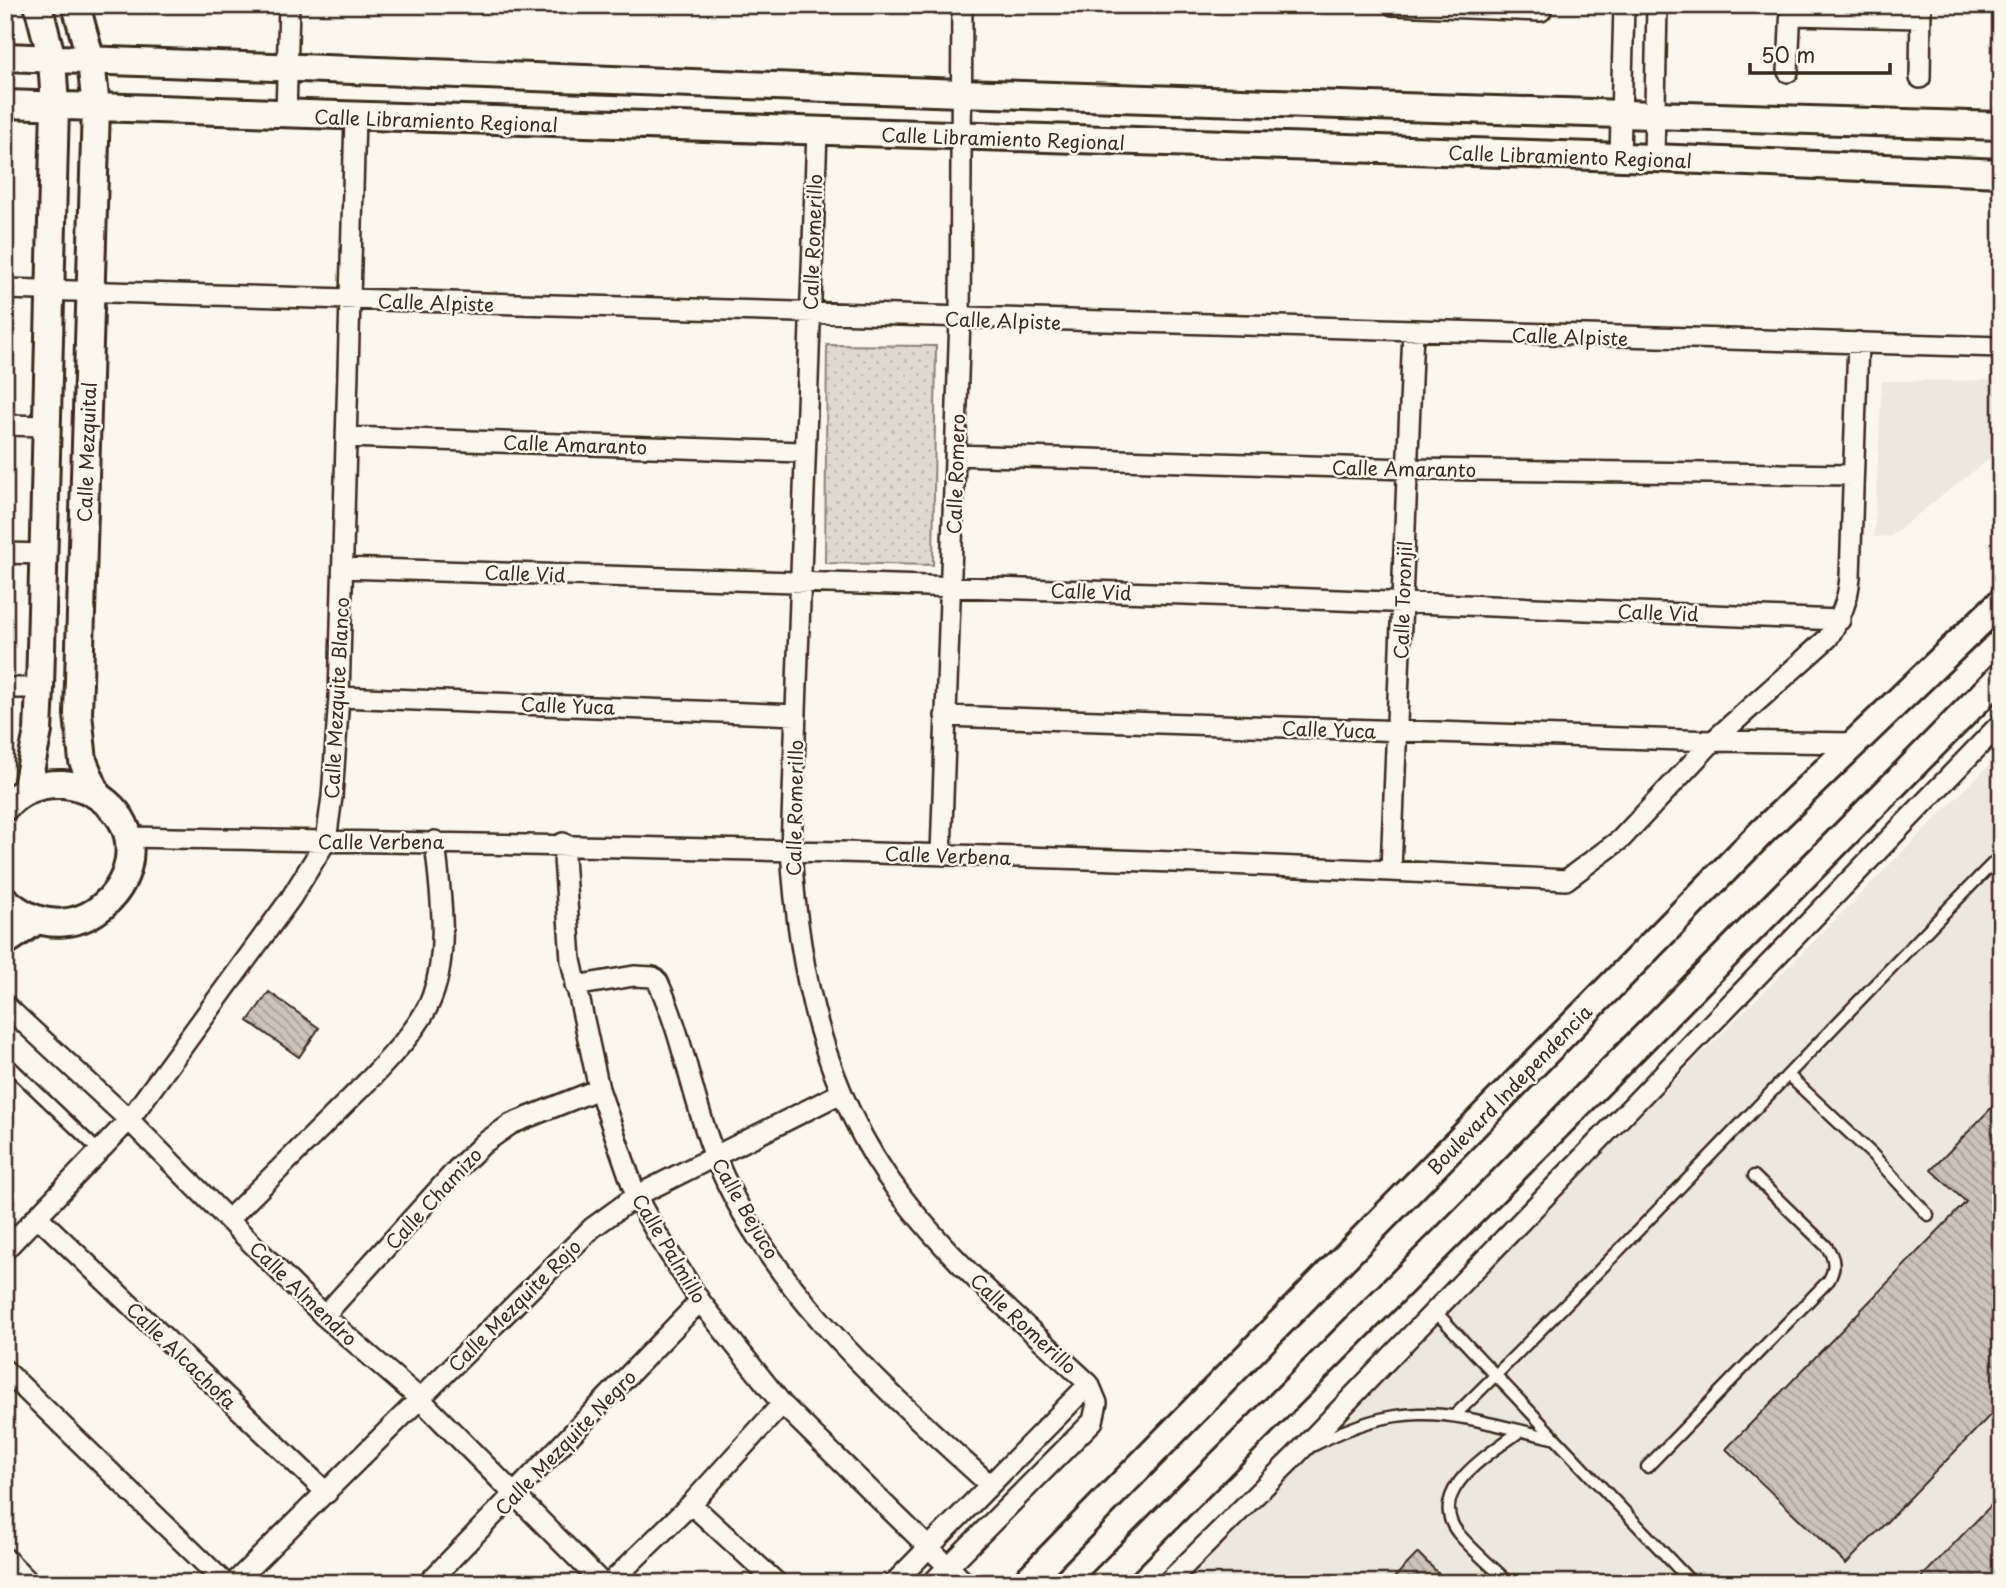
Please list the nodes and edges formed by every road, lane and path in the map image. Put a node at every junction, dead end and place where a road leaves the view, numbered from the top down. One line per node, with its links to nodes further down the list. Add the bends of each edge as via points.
1 (38, 5): 13 (main road, Calle Mezquital)
2 (76, 5): 14 (main road, Calle Mezquital)
3 (289, 5): 15 (street)
4 (962, 5): 18 (street, Calle Romero)
5 (1393, 5): 8 (street)
6 (1624, 5): 22 (street)
7 (1657, 5): 23 (street)
8 (1487, 7): 10 (street)
9 (1791, 10): 11 (street); 16 (street)
10 (1541, 11)
11 (1920, 12): 17 (street)
12 (5, 57): 13 (main road)
13 (52, 59): 14 (main road); 20 (main road, Calle Mezquital)
14 (91, 61): 15 (main road); 21 (main road, Calle Mezquital)
15 (286, 68): 18 (main road); 24 (street)
16 (1788, 72)
17 (1920, 78)
18 (960, 93): 22 (main road); 28 (street, Calle Romero)
19 (5, 104): 20 (main road, Calle Libramiento Regional)
20 (55, 106): 21 (main road, Calle Libramiento Regional); 33 (main road, Calle Mezquital)
21 (96, 107): 24 (main road, Calle Libramiento Regional); 34 (main road, Calle Mezquital)
22 (1621, 114): 23 (main road); 29 (street)
23 (1654, 114): 26 (main road); 30 (street)
24 (286, 115): 25 (main road, Calle Libramiento Regional)
25 (355, 117): 27 (main road, Calle Libramiento Regional); 35 (street, Calle Mezquite Blanco)
26 (2001, 126)
27 (817, 132): 28 (main road, Calle Libramiento Regional); 36 (street, Calle Romerillo)
28 (960, 136): 29 (main road, Calle Libramiento Regional); 37 (street, Calle Romero)
29 (1620, 157): 30 (main road, Calle Libramiento Regional)
30 (1654, 158): 31 (main road, Calle Libramiento Regional)
31 (2001, 173)
32 (5, 289): 33 (street, Calle Alpiste)
33 (50, 291): 34 (street, Calle Alpiste); 42 (main road, Calle Mezquital)
34 (91, 293): 35 (street, Calle Alpiste); 67 (main road, Calle Mezquital, via 78,714 83,761)
35 (351, 299): 36 (street, Calle Alpiste); 43 (street, Calle Mezquite Blanco)
36 (809, 313): 37 (street, Calle Alpiste); 44 (street, Calle Romerillo)
37 (960, 319): 38 (street, Calle Alpiste); 45 (street, Calle Romero)
38 (1413, 331): 39 (street, Calle Alpiste); 46 (street, Calle Toronjil)
39 (1858, 342): 40 (street, Calle Alpiste); 47 (street)
40 (2001, 347)
41 (5, 425): 42 (street)
42 (47, 426): 49 (main road, Calle Mezquital)
43 (347, 437): 44 (street, Calle Amaranto); 50 (street, Calle Mezquite Blanco)
44 (803, 452): 51 (street, Calle Romerillo)
45 (956, 455): 46 (street, Calle Amaranto); 52 (street, Calle Romero)
46 (1408, 469): 47 (street, Calle Amaranto); 53 (street, Calle Toronjil)
47 (1853, 475): 55 (street, via 1848,601)
48 (5, 553): 49 (street)
49 (44, 554): 58 (main road, Calle Mezquital)
50 (343, 568): 51 (street, Calle Vid); 59 (street, Calle Mezquite Blanco)
51 (799, 581): 52 (street, Calle Vid); 60 (street, Calle Romerillo)
52 (951, 586): 53 (street, Calle Vid); 61 (street, Calle Romero)
53 (1402, 601): 55 (street, Calle Vid); 63 (street, Calle Toronjil)
54 (1999, 608): 65 (main road, Boulevard Independencia)
55 (1840, 620): 64 (street, Calle Verbena, via 1806,661)
56 (2001, 676): 127 (main road)
57 (5, 688): 58 (street)
58 (40, 688): 66 (main road, Calle Mezquital, via 38,731)
59 (339, 697): 60 (street, Calle Yuca); 70 (street, Calle Mezquite Blanco)
60 (796, 715): 73 (street, Calle Romerillo)
61 (946, 716): 63 (street, Calle Yuca); 74 (street, Calle Romero)
62 (2001, 723): 96 (street)
63 (1397, 732): 64 (street, Calle Yuca); 76 (street, Calle Toronjil)
64 (1713, 741): 65 (street, Calle Yuca); 76 (street, Calle Verbena, via 1621,839 1566,880)
65 (1854, 743): 126 (main road, Boulevard Independencia)
66 (26, 791): 67 (main road, via 50,783 75,785); 68 (main road)
67 (97, 795): 69 (main road, via 116,813)
68 (5, 807)
69 (127, 837): 70 (street, Calle Verbena); 78 (main road, via 125,873 106,905 85,918 61,924)
70 (326, 841): 71 (street, Calle Verbena); 86 (street, Calle Mezquite Blanco, via 284,909)
71 (435, 841): 72 (street, Calle Verbena); 93 (street, via 442,924 440,964 431,999 373,1076)
72 (563, 844): 73 (street, Calle Verbena); 80 (street, Calle Palmillo)
73 (790, 849): 74 (street, Calle Verbena); 85 (street, Calle Romerillo, via 794,905 814,1016)
74 (941, 854): 76 (street, Calle Verbena)
75 (2001, 855): 83 (lane)
76 (1391, 870)
77 (5, 900): 78 (main road)
78 (37, 920): 79 (main road)
79 (5, 942)
80 (575, 986): 84 (street, Calle Palmillo); 88 (street, Calle Bejuco, via 634,976 653,977 658,982)
81 (5, 1005): 86 (street, Calle Almendro)
82 (5, 1060): 87 (lane)
83 (1788, 1075): 91 (lane, via 1872,1154); 99 (lane)
84 (599, 1089): 90 (street, Calle Palmillo); 97 (street, Calle Chamizo, via 531,1114 484,1143)
85 (841, 1093): 88 (street, Calle Mezquite Rojo); 100 (street, Calle Romerillo, via 869,1149 940,1242)
86 (129, 1120): 87 (street, Calle Mezquite Blanco); 93 (street, Calle Almendro)
87 (99, 1151): 92 (street, Calle Mezquite Blanco)
88 (714, 1155): 90 (street, Calle Mezquite Rojo); 108 (street, Calle Bejuco, via 758,1237 818,1315 920,1421)
89 (1754, 1176): 107 (lane, via 1826,1246 1834,1271)
90 (636, 1196): 95 (street, Calle Palmillo); 101 (street, Calle Mezquite Rojo, via 543,1273)
91 (1928, 1215)
92 (37, 1216): 94 (street, Calle Mezquite Blanco); 109 (street, Calle Alcachofa)
93 (229, 1219): 97 (street, Calle Almendro)
94 (5, 1250)
95 (700, 1301): 102 (street, Calle Palmillo); 110 (street, Calle Mezquite Negro)
96 (1434, 1310): 99 (lane); 106 (street)
97 (324, 1317): 101 (street, Calle Almendro)
98 (5, 1370): 117 (street)
99 (1494, 1376): 103 (lane); 105 (lane)
100 (1090, 1384): 108 (street); 114 (street, via 1097,1403 1093,1421)
101 (420, 1399): 109 (street, Calle Mezquite Rojo); 110 (street, Calle Almendro)
102 (782, 1404): 111 (street); 112 (street, Calle Palmillo)
103 (1454, 1416): 104 (lane); 106 (lane, via 1421,1412 1376,1418)
104 (1520, 1431): 105 (lane); 129 (lane, via 1459,1480 1449,1505 1457,1532)
105 (1552, 1438): 115 (lane)
106 (1296, 1455): 128 (street)
107 (1647, 1467)
108 (990, 1485): 112 (street)
109 (327, 1493): 118 (street, Calle Mezquite Rojo)
110 (514, 1496): 119 (street, Calle Mezquite Negro); 120 (street, Calle Almendro)
111 (691, 1504): 121 (street); 122 (street)
112 (929, 1546): 114 (street, Calle Palmillo); 123 (street)
113 (5, 1558): 116 (street)
114 (948, 1566): 124 (street); 125 (street, Calle Palmillo)
115 (1687, 1581)
116 (30, 1583)
117 (225, 1583)
118 (234, 1583)
119 (428, 1583)
120 (602, 1583)
121 (610, 1583)
122 (777, 1583)
123 (894, 1583)
124 (932, 1583)
125 (965, 1583)
126 (1025, 1583)
127 (1102, 1583)
128 (1167, 1583)
129 (1509, 1583)

